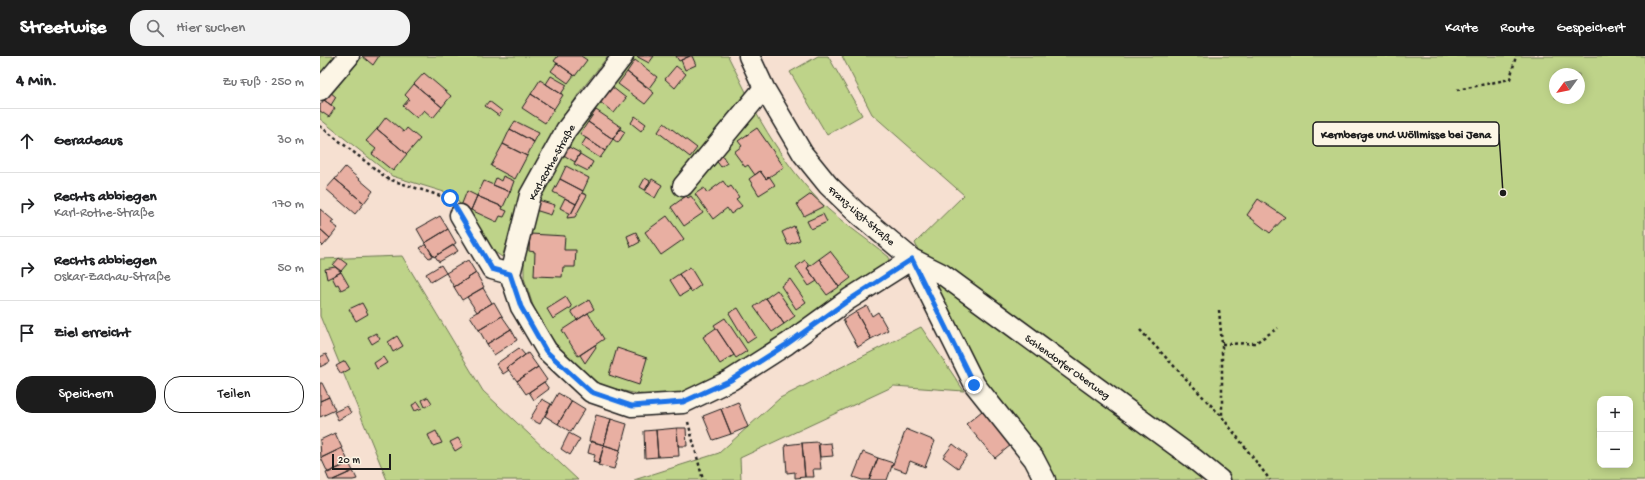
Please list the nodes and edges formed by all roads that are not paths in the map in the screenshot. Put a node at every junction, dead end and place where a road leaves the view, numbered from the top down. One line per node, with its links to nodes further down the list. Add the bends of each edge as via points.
1 (349, 56): 5 (street)
2 (623, 56): 9 (street, Karl-Rothe-Straße, via 566,130 530,195)
3 (749, 56): 4 (street, Franz-Liszt-Straße)
4 (764, 88): 6 (street); 8 (street, Franz-Liszt-Straße, via 803,154 828,185)
5 (320, 90)
6 (683, 186)
7 (460, 215): 9 (street, via 492,269)
8 (912, 259): 9 (street, via 731,380 683,402 632,406 591,392 546,351 521,307); 10 (street, via 974,385 1034,459); 11 (street, Schlendorfer Oberweg, via 942,274)
9 (510, 274)
10 (1045, 480)
11 (1220, 480)

